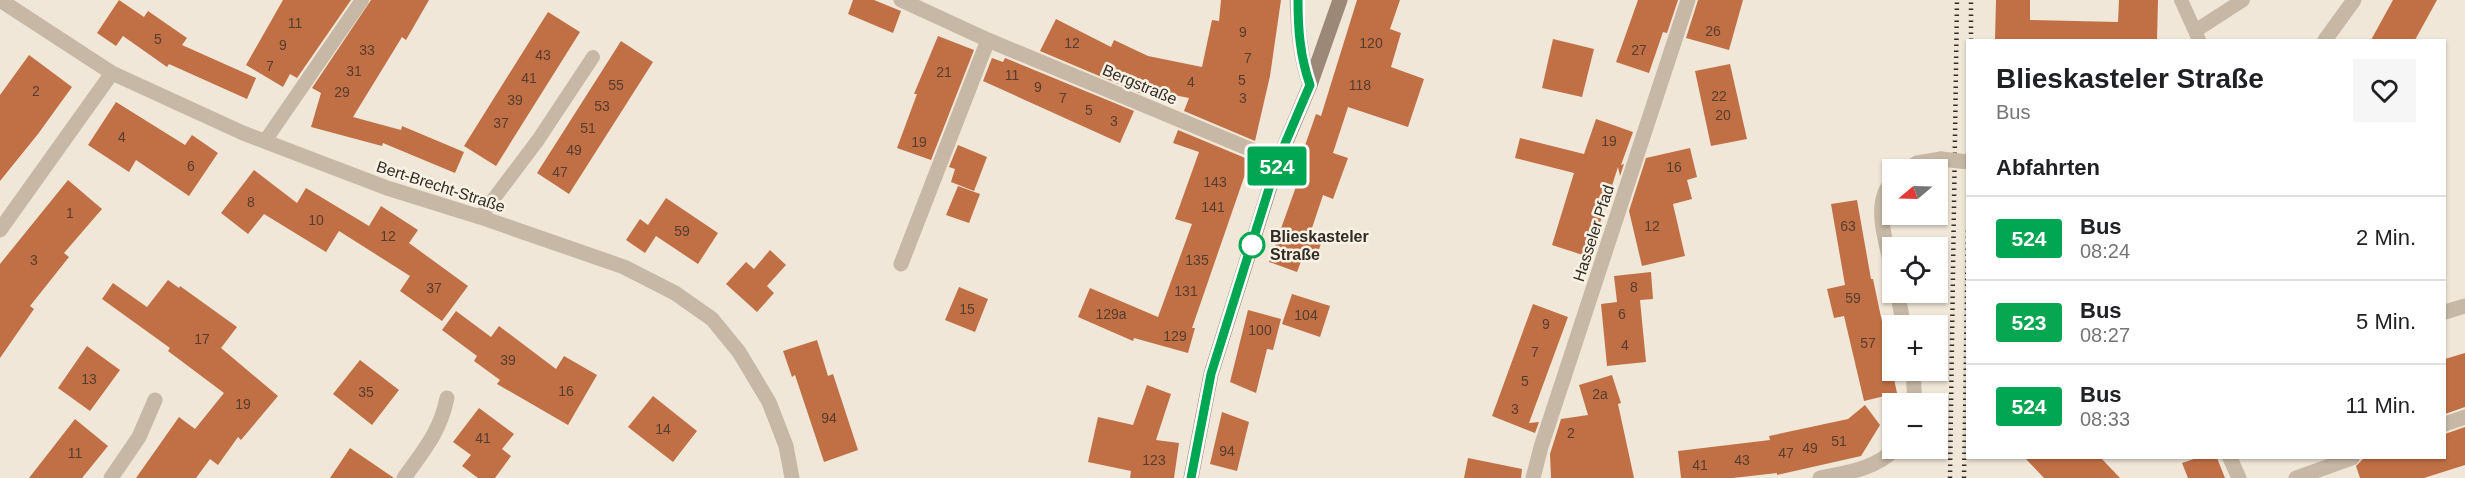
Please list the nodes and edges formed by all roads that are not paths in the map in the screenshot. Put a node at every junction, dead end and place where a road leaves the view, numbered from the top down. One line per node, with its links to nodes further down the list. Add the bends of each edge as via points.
1 (0, 0): 14 (street, Bert-Brecht-Straße)
2 (362, 0): 16 (lane)
3 (902, 0): 12 (street, Bergstraße)
4 (1298, 0): 15 (street, via 1298,37)
5 (1340, 0): 15 (main road)
6 (1688, 0): 36 (street, Hasseler Pfad)
7 (2181, 0): 10 (lane)
8 (2243, 0): 10 (lane)
9 (2354, 0): 11 (street)
10 (2197, 36)
11 (2326, 39)
12 (988, 40): 17 (street, Bergstraße); 22 (street)
13 (593, 57): 20 (lane)
14 (112, 73): 16 (street, Bert-Brecht-Straße); 21 (street)
15 (1310, 85): 17 (main road)
16 (265, 141): 20 (street, Bert-Brecht-Straße, via 387,188)
17 (1278, 160): 35 (main road, via 1211,374)
18 (1948, 160): 19 (street, bridge)
19 (1966, 162)
20 (480, 217): 34 (street, Bert-Brecht-Straße, via 624,267 675,293 712,319 739,352 769,402 786,446)
21 (0, 230)
22 (901, 264)
23 (2465, 306): 24 (street)
24 (2446, 312)
25 (447, 398): 33 (street, via 434,437)
26 (155, 400): 32 (street, via 139,437)
27 (2465, 417): 28 (street)
28 (2446, 424)
29 (1884, 459): 37 (street)
30 (2230, 459): 38 (street)
31 (2349, 459): 39 (street)
32 (111, 478)
33 (404, 478)
34 (792, 478)
35 (1191, 478)
36 (1533, 478)
37 (1820, 478)
38 (2239, 478)
39 (2296, 478)

